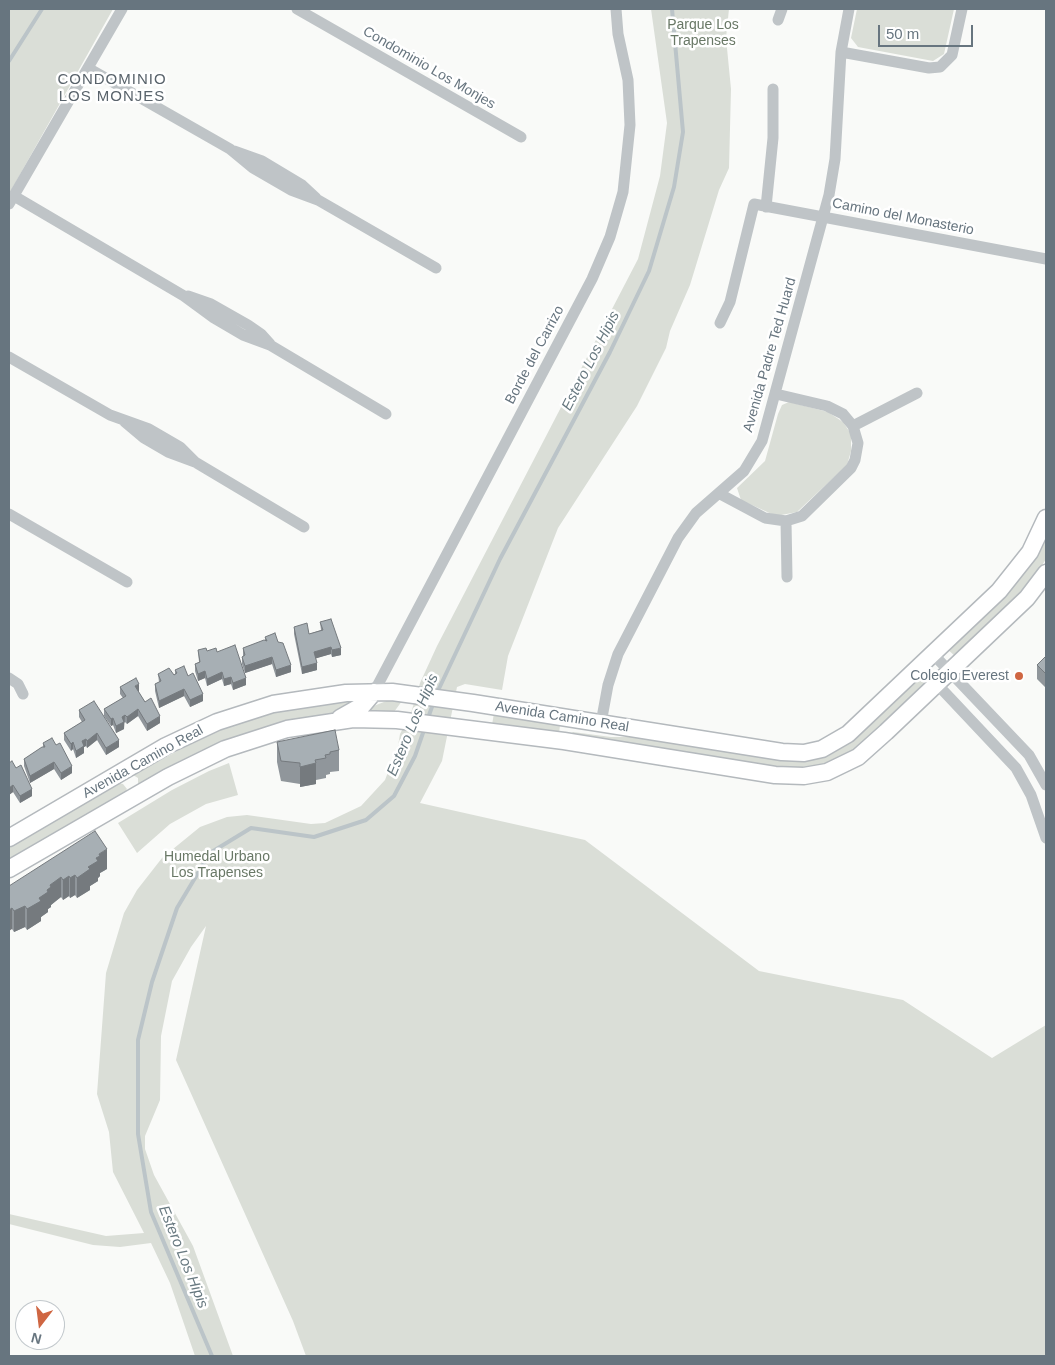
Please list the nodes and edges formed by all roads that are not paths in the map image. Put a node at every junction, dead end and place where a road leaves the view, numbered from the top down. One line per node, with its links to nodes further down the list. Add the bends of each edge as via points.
1 (122, 9): 7 (street)
2 (297, 9): 9 (street, Condominio Los Monjes)
3 (616, 9): 34 (street, Borde del Carrizo, via 628,80 630,125 623,192 610,237 592,278)
4 (848, 9): 6 (street, Avenida Padre Ted Huard)
5 (962, 9): 6 (street, via 952,55 940,67 929,68)
6 (841, 52): 12 (street, Avenida Padre Ted Huard, via 835,159)
7 (88, 68): 10 (street); 14 (street, via 230,149 262,161 302,185 318,200)
8 (774, 88): 11 (street)
9 (520, 137)
10 (11, 200): 19 (street)
11 (766, 206): 12 (street, Camino del Monasterio); 15 (street, Camino del Monasterio, via 754,204 730,302)
12 (824, 217): 13 (street, Camino del Monasterio); 18 (street, Avenida Padre Ted Huard)
13 (1046, 259)
14 (436, 268)
15 (720, 323)
16 (9, 357): 25 (street, via 125,422 150,429 180,447 195,462)
17 (917, 393): 20 (street)
18 (776, 394): 20 (street, via 832,408 843,414); 21 (street, Avenida Padre Ted Huard, via 757,452 744,471)
19 (386, 414)
20 (853, 426): 24 (street, via 858,443 851,468 802,516)
21 (720, 494): 24 (street, via 765,518); 38 (street, Avenida Padre Ted Huard, via 696,513 683,529 626,637 611,674)
22 (9, 514): 28 (street)
23 (1046, 518): 29 (main road, Avenida Camino Real, via 1039,537 1015,573)
24 (786, 521): 27 (street)
25 (304, 527)
26 (1046, 573): 31 (main road, Avenida Camino Real, via 1026,598)
27 (787, 577)
28 (127, 582)
29 (932, 653): 30 (main road, Avenida Camino Real); 31 (street)
30 (919, 665): 33 (street); 38 (main road, Avenida Camino Real, via 848,734 813,751 782,752)
31 (949, 672): 33 (main road, Avenida Camino Real); 41 (street, via 1029,755)
32 (9, 678): 35 (street, via 18,684)
33 (937, 684): 39 (main road, Avenida Camino Real, via 858,757 816,775 775,774); 44 (street, via 1016,768 1031,795)
34 (374, 692): 36 (main road, Avenida Camino Real); 37 (main road, via 363,705); 40 (main road, Avenida Camino Real, via 295,700 236,715 182,738)
35 (23, 694)
36 (581, 720): 38 (main road, Avenida Camino Real); 39 (main road, via 568,729)
37 (334, 722): 39 (main road, Avenida Camino Real, via 397,720); 42 (main road, Avenida Camino Real, via 287,729 238,744 186,767)
38 (601, 724)
39 (564, 741)
40 (119, 774): 42 (main road, via 131,784); 43 (main road, Avenida Camino Real)
41 (1046, 785)
42 (132, 798): 45 (main road, Avenida Camino Real)
43 (9, 838)
44 (1046, 838)
45 (9, 869)

